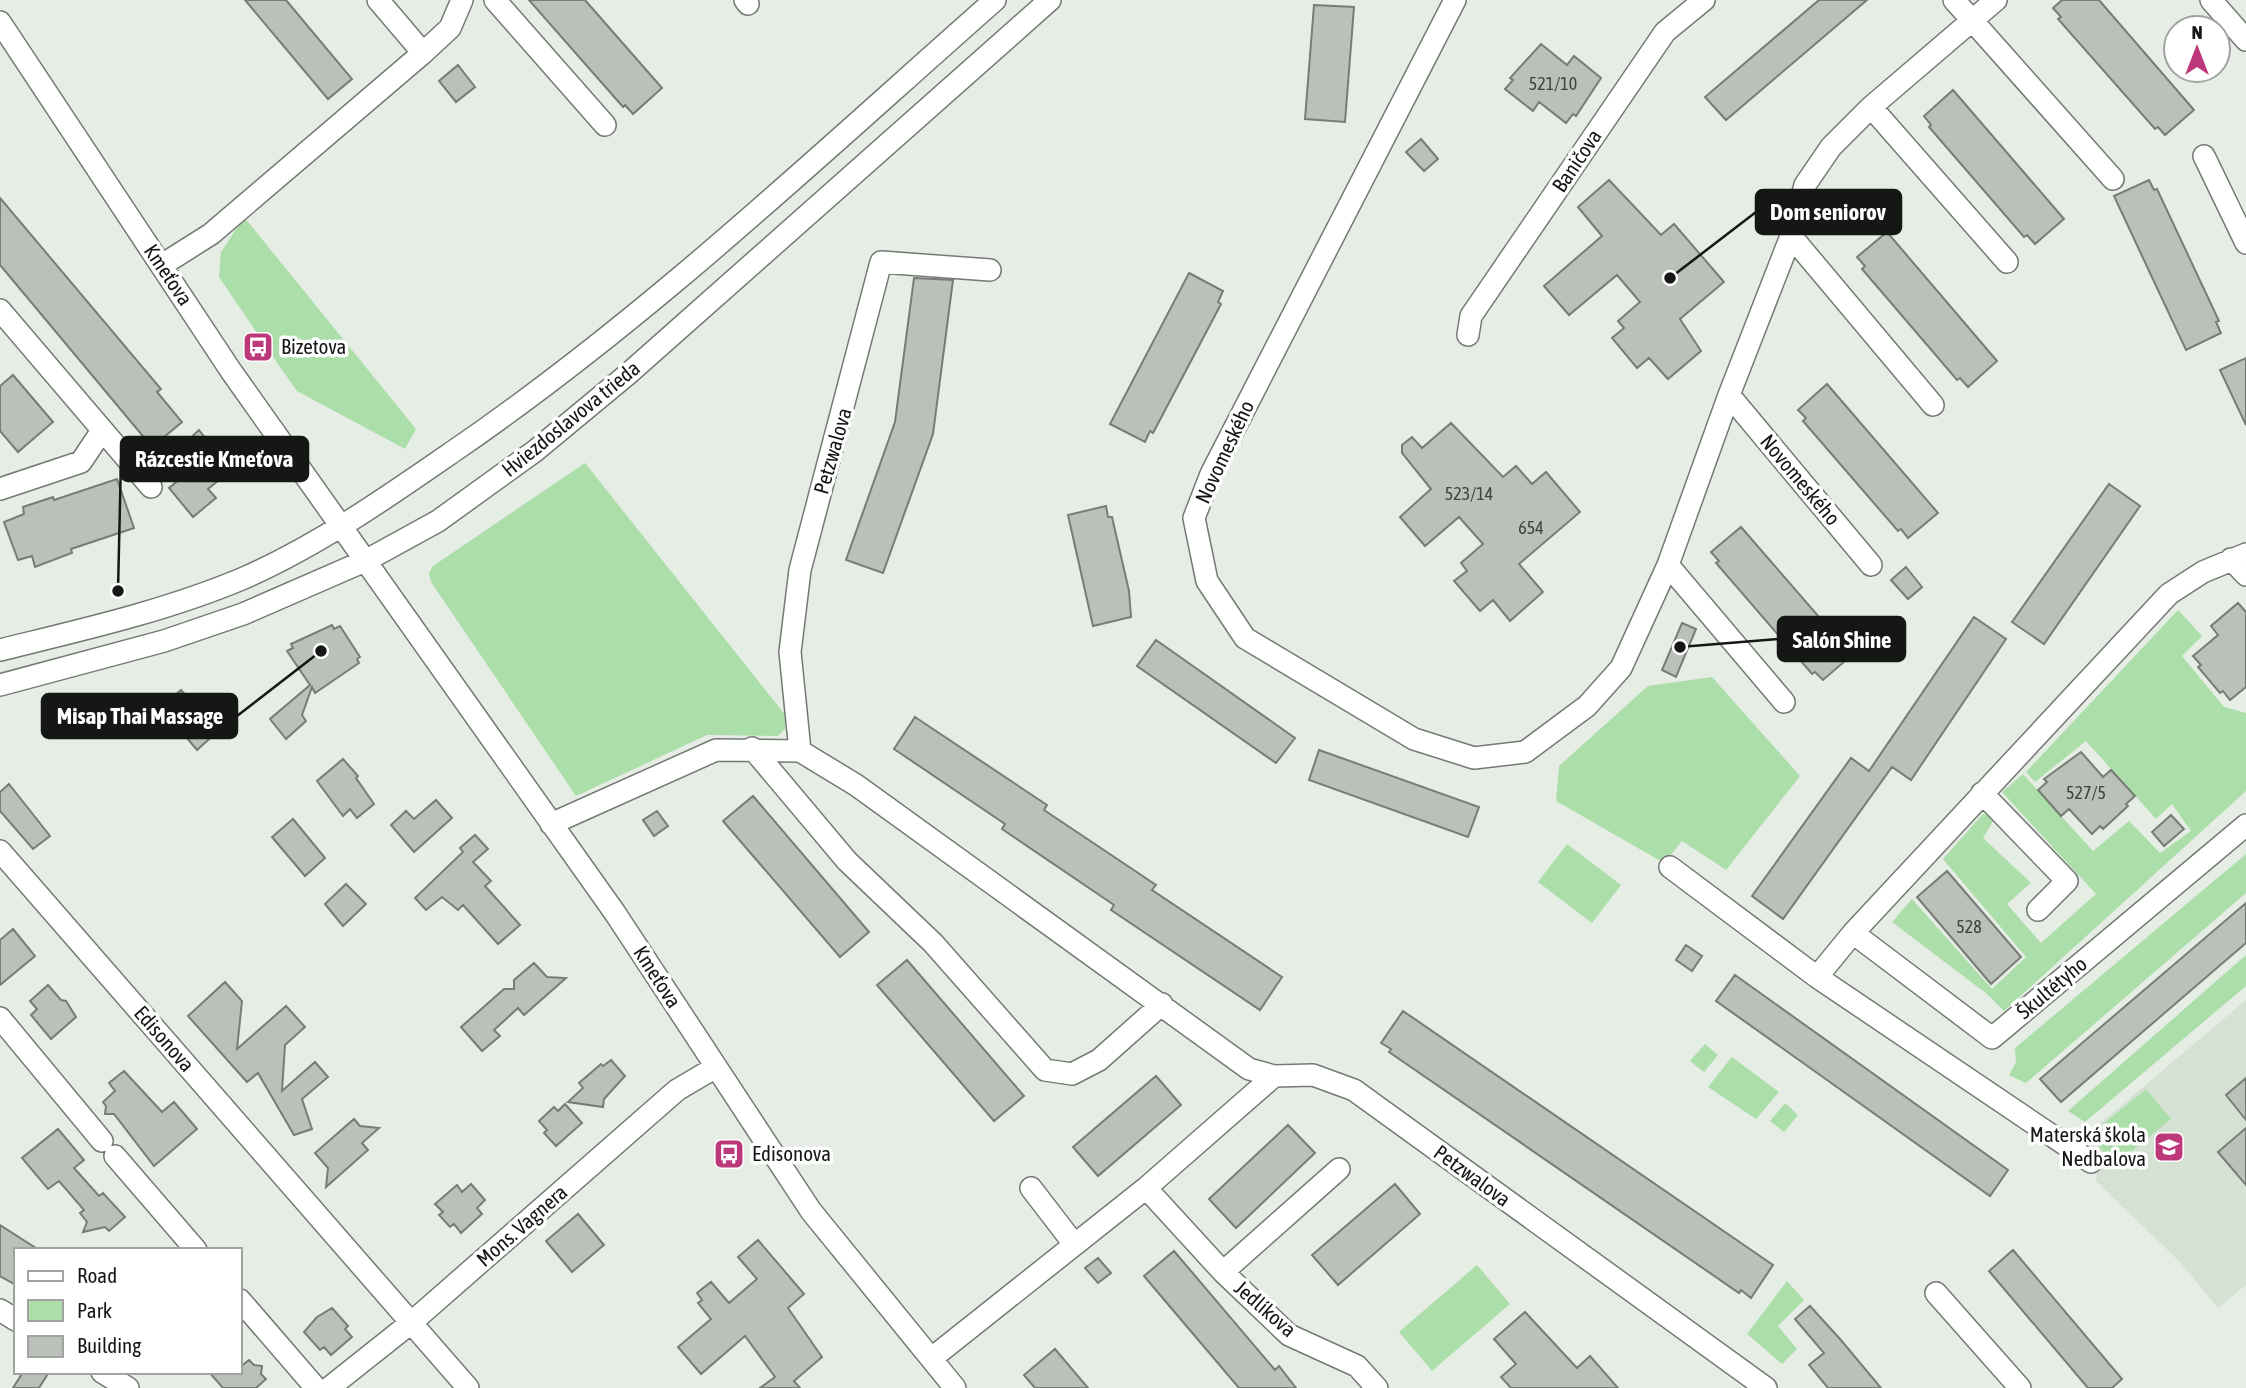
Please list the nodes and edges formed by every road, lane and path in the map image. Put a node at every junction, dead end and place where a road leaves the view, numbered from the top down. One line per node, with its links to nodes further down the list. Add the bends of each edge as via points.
1 (378, 0): 14 (street)
2 (462, 0): 14 (street, via 450,28)
3 (495, 0): 16 (street)
4 (995, 0): 31 (street, Hviezdoslavova trieda, via 624,327 528,401)
5 (1050, 0): 33 (street, Hviezdoslavova trieda, via 535,451 438,521)
6 (1455, 0): 34 (street, Novomeského, via 1210,474 1194,518 1207,581 1245,638 1413,738 1474,758 1525,752 1587,706 1621,668)
7 (1704, 0): 25 (street, Baničova, via 1665,32 1471,316)
8 (1954, 0): 11 (street)
9 (1997, 0): 11 (street, Novomeského)
10 (2211, 0): 13 (street)
11 (1972, 21): 15 (street, Novomeského); 18 (street)
12 (0, 22): 22 (street, Kmeťova)
13 (2246, 40)
14 (424, 53): 22 (street, via 211,234)
15 (1871, 107): 19 (street, Novomeského, via 1831,146 1805,185); 21 (street)
16 (605, 125)
17 (2204, 156): 20 (street)
18 (2113, 179)
19 (1791, 236): 26 (street, Novomeského); 27 (street)
20 (2246, 243)
21 (2007, 261)
22 (162, 265): 31 (street, Kmeťova)
23 (990, 271): 41 (street, Petzwalova, via 881,262 800,570 790,652)
24 (0, 310): 28 (street)
25 (1468, 335)
26 (1729, 395): 34 (street, Novomeského); 35 (street, Novomeského)
27 (1933, 405)
28 (101, 432): 29 (street); 30 (street, via 81,462)
29 (151, 487)
30 (0, 489)
31 (340, 526): 33 (street, Kmeťova); 37 (street, Hviezdoslavova trieda, via 244,578 127,617)
32 (2239, 557): 36 (street); 42 (street, via 2203,572 2169,594)
33 (367, 560): 38 (street, Hviezdoslavova trieda, via 243,614 164,641); 43 (street, Kmeťova)
34 (1668, 565): 39 (street)
35 (1871, 565)
36 (2246, 575)
37 (0, 650)
38 (0, 685)
39 (1784, 702)
40 (752, 748): 41 (street, Petzwalova); 43 (street, Petzwalova, via 716,750); 50 (street, via 847,861 933,943 1045,1070 1072,1074 1099,1060)
41 (800, 751): 50 (street, Petzwalova, via 856,785)
42 (1982, 793): 47 (street, via 2067,881); 48 (street)
43 (551, 824): 52 (street, Kmeťova)
44 (2246, 825): 48 (street, Škultétyho, via 1992,1038)
45 (0, 851): 63 (street, Edisonova)
46 (1670, 867): 49 (street)
47 (2038, 910)
48 (1853, 933): 49 (street)
49 (1817, 977): 54 (street)
50 (1162, 1004): 53 (street, Petzwalova, via 1249,1069)
51 (0, 1018): 59 (street)
52 (716, 1067): 63 (street, Mons. Vagnera, via 677,1090); 64 (street, Kmeťova, via 811,1211)
53 (1274, 1076): 57 (street); 72 (street, Petzwalova, via 1313,1075 1354,1090)
54 (2091, 1162)
55 (1339, 1169): 60 (street, Jedlíkova)
56 (1031, 1188): 58 (street)
57 (1146, 1188): 58 (street); 60 (street, Jedlíkova)
58 (1074, 1244): 64 (street)
59 (194, 1248)
60 (1223, 1272): 71 (street, Jedlíkova, via 1289,1335 1357,1366)
61 (1936, 1293): 73 (street)
62 (242, 1302): 67 (street)
63 (412, 1322): 68 (street, Mons. Vagnera); 69 (street, Edisonova)
64 (932, 1358): 70 (street, Kmeťova)
65 (105, 1374): 66 (street)
66 (128, 1388)
67 (316, 1388)
68 (329, 1388)
69 (468, 1388)
70 (955, 1388)
71 (1377, 1388)
72 (1766, 1388)
73 (2020, 1388)

